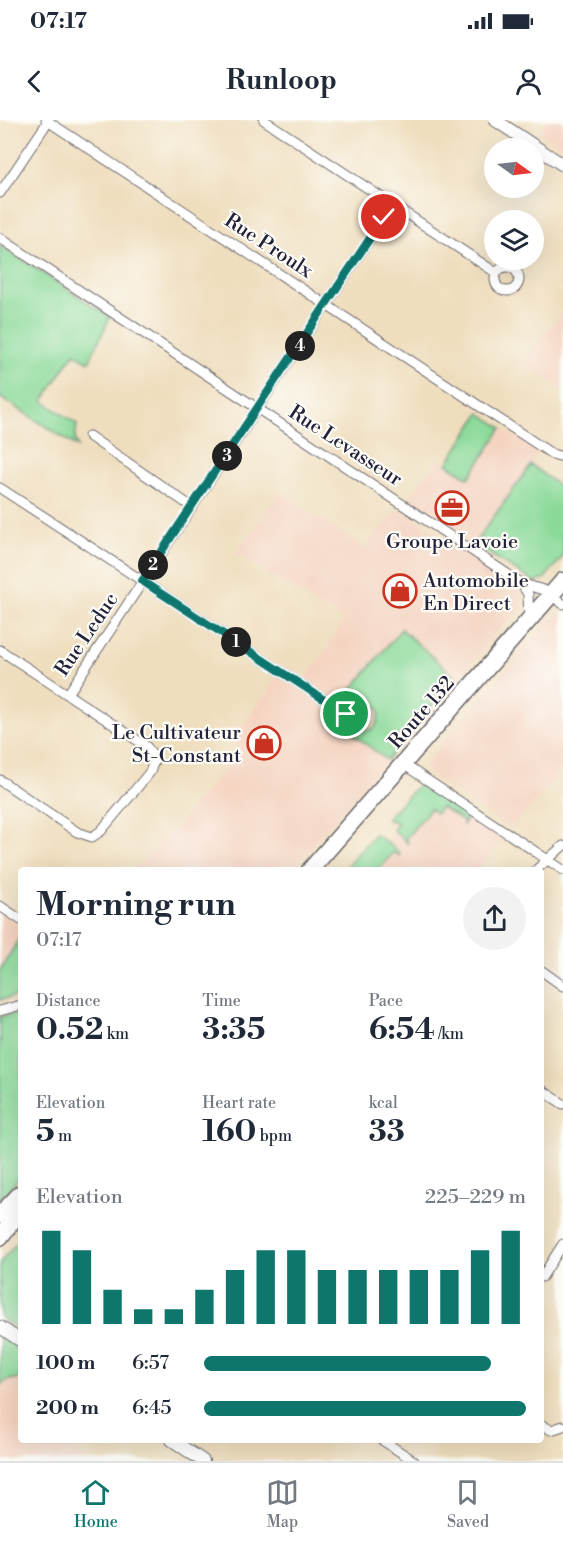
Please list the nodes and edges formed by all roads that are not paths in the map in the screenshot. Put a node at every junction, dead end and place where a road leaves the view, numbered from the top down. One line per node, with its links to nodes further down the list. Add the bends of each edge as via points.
1 (48, 120): 5 (street); 9 (street, Rue Proulx)
2 (264, 120): 6 (street)
3 (495, 120): 4 (street)
4 (563, 165)
5 (0, 193)
6 (393, 204): 8 (street); 9 (street, Rue Leduc)
7 (0, 238): 10 (street, Rue Levasseur)
8 (495, 273)
9 (327, 305): 10 (street, Rue Leduc); 12 (street, Rue Proulx, via 552,454)
10 (259, 409): 14 (street, Rue Leduc); 16 (street, Rue Levasseur)
11 (89, 436): 14 (street)
12 (563, 457)
13 (0, 488): 15 (street)
14 (192, 507): 15 (street, Rue Leduc)
15 (142, 581): 20 (street, Rue Leduc); 21 (street, via 346,714)
16 (522, 583): 17 (street, Rue Levasseur); 18 (street, via 528,594)
17 (559, 593): 18 (highway, Route 132)
18 (529, 621): 22 (highway, Route 132)
19 (0, 650): 20 (street)
20 (68, 694): 23 (street, via 146,746 154,758 150,772 92,837 77,832)
21 (365, 715)
22 (403, 764): 25 (street); 26 (highway, Route 132)
23 (0, 780)
24 (563, 846): 25 (street)
25 (547, 860): 27 (street); 28 (street)
26 (313, 867)
27 (539, 867)
28 (563, 870)
29 (0, 906): 30 (street)
30 (18, 918)
31 (544, 972): 32 (street)
32 (563, 986)
33 (18, 1006): 34 (street)
34 (0, 1011)
35 (544, 1093): 36 (street)
36 (563, 1104)
37 (18, 1196): 39 (highway)
38 (18, 1214): 40 (highway)
39 (0, 1215)
40 (0, 1237)
41 (563, 1244): 42 (street)
42 (544, 1274)
43 (0, 1327): 44 (street)
44 (18, 1339)
45 (544, 1425): 46 (street)
46 (559, 1428)
47 (180, 1443): 49 (street)
48 (387, 1443): 50 (street)
49 (203, 1461)
50 (414, 1461)

